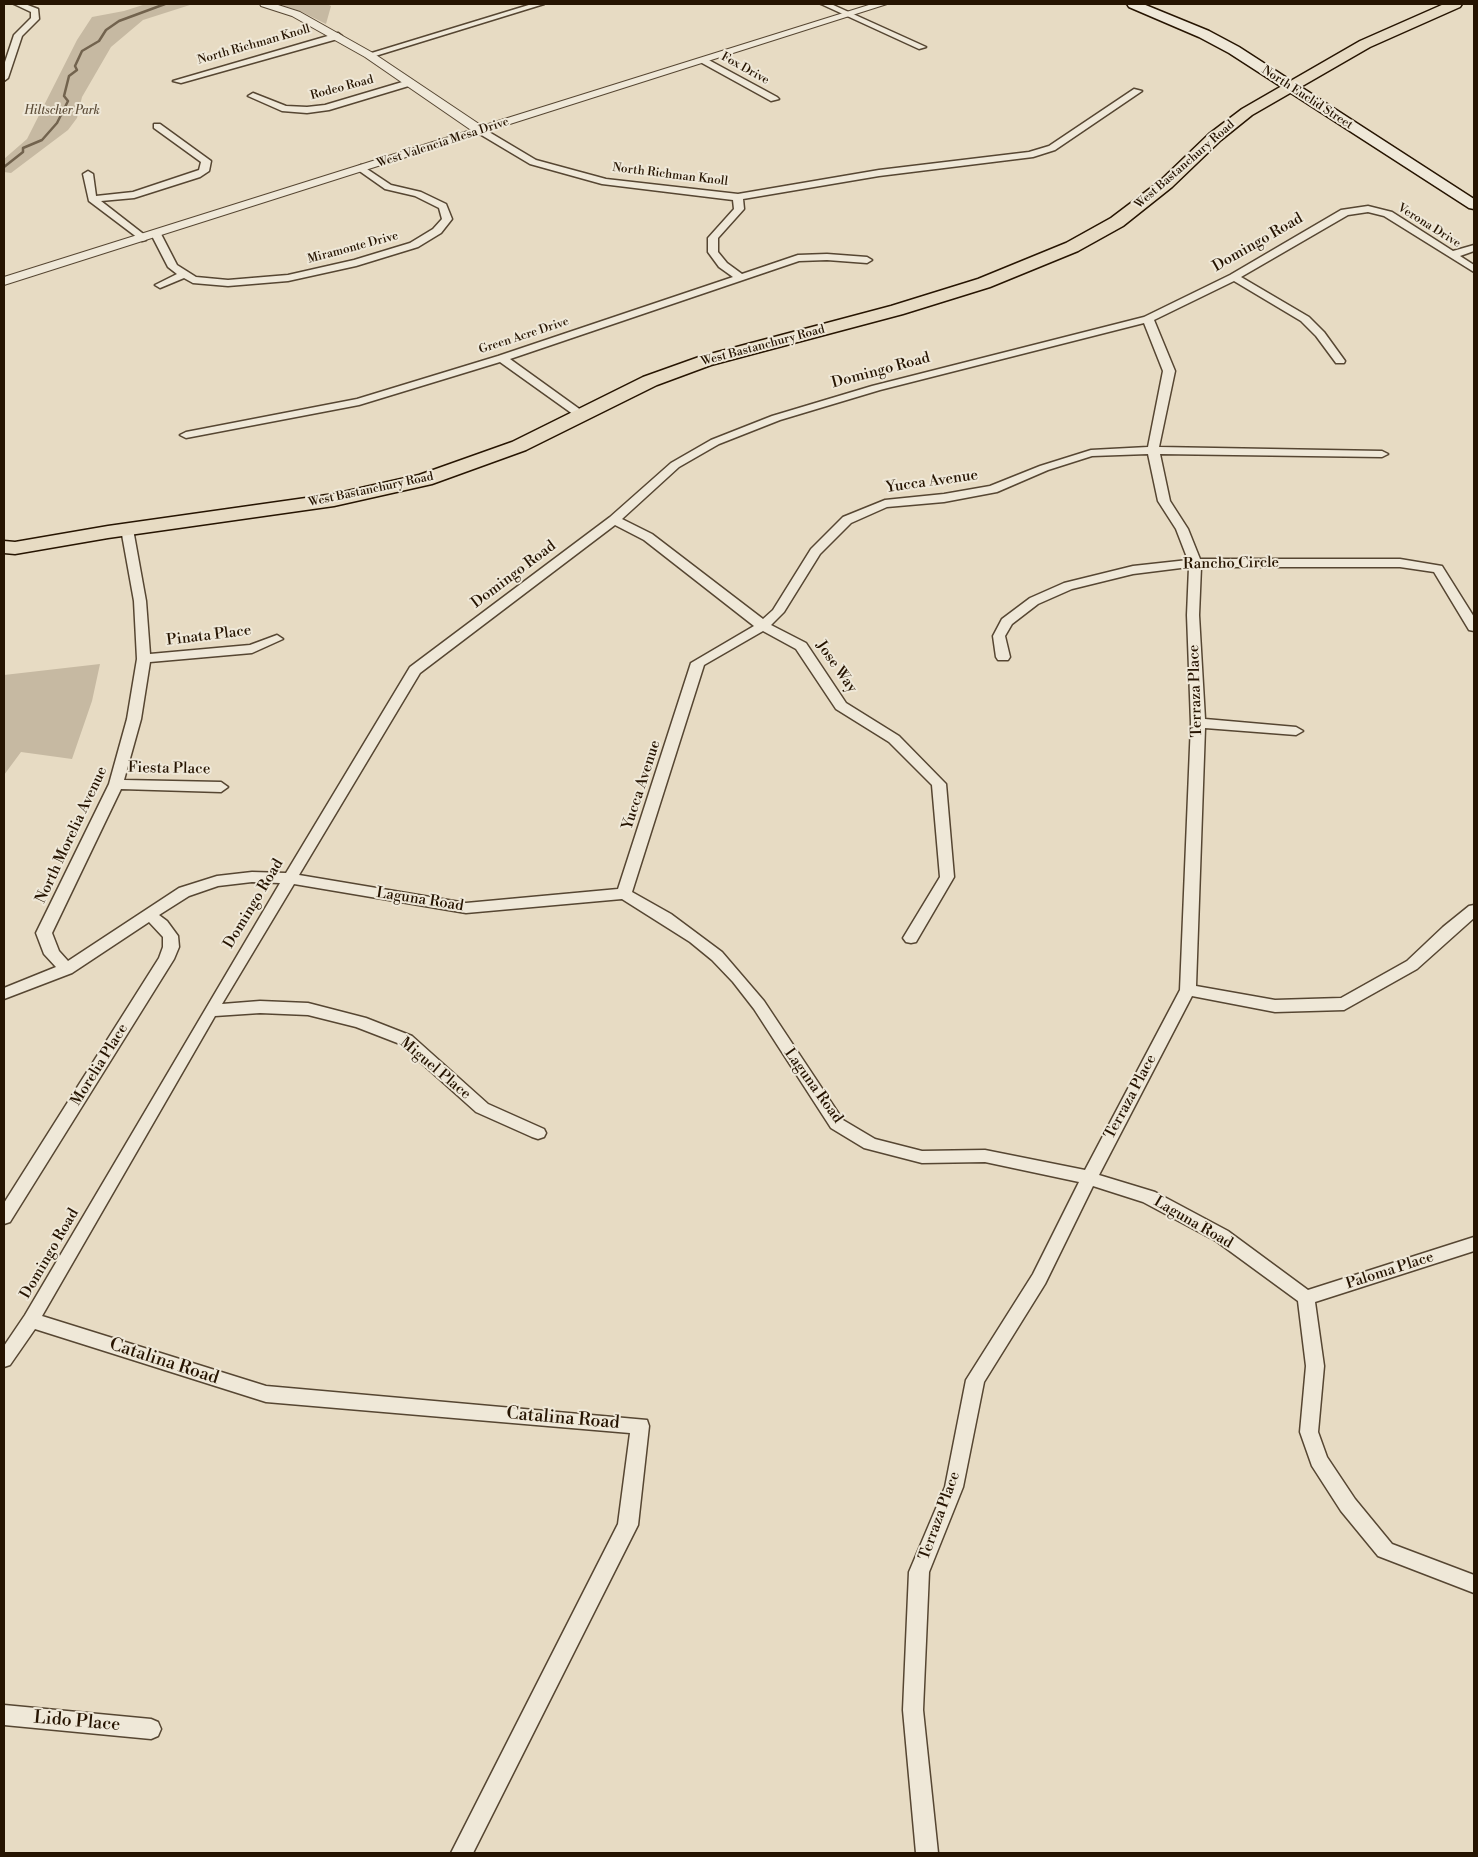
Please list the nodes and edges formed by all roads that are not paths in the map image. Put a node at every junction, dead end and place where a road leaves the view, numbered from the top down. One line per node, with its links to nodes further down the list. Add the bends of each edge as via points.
1 (18, 4): 13 (street, via 35,11 35,19 18,36)
2 (265, 4): 9 (street, North Richman Knoll, via 296,14)
3 (537, 4): 11 (street)
4 (825, 4): 8 (street)
5 (882, 4): 8 (street, West Valencia Mesa Drive)
6 (1134, 4): 16 (main road, North Euclid Street, via 1227,46)
7 (1455, 4): 16 (main road, West Bastanchury Road, via 1383,34)
8 (848, 14): 10 (street); 12 (street, West Valencia Mesa Drive)
9 (338, 36): 11 (street, North Richman Knoll); 14 (street, North Richman Knoll)
10 (922, 46)
11 (369, 55): 15 (street, North Richman Knoll)
12 (705, 61): 19 (street, Fox Drive); 21 (street, West Valencia Mesa Drive)
13 (4, 78)
14 (178, 81)
15 (409, 82): 18 (street, Rodeo Road, via 326,108 307,110 285,109); 21 (street, North Richman Knoll)
16 (1289, 87): 26 (main road, North Euclid Street); 42 (main road, West Bastanchury Road, via 1247,112 1215,137 1143,204 1072,247 975,286 705,361 650,381)
17 (1137, 91): 24 (street, North Richman Knoll, via 1052,148 1030,155 879,172)
18 (253, 96)
19 (774, 99)
20 (157, 126): 25 (street, via 206,161 204,171 134,195)
21 (481, 131): 22 (street, West Valencia Mesa Drive); 24 (street, North Richman Knoll, via 533,162 605,182)
22 (361, 168): 28 (street, West Valencia Mesa Drive); 34 (street, Miramonte Drive, via 388,187 418,194 443,206 447,219 437,231 414,245 356,263 288,278 228,284 193,280)
23 (88, 174): 25 (street)
24 (738, 196): 35 (street, via 739,209 713,238 713,252)
25 (92, 199): 29 (street)
26 (1474, 205)
27 (1368, 209): 31 (street, Verona Drive, via 1388,214); 36 (street, Domingo Road, via 1345,212)
28 (156, 234): 29 (street, West Valencia Mesa Drive); 34 (street, Miramonte Drive, via 173,267)
29 (142, 238): 37 (street, West Valencia Mesa Drive)
30 (1474, 248): 31 (street)
31 (1452, 255): 33 (street, Verona Drive)
32 (867, 260): 35 (street, Green Acre Drive, via 798,258)
33 (1474, 269)
34 (184, 274): 38 (street)
35 (740, 277): 40 (street, Green Acre Drive)
36 (1234, 277): 39 (street, Domingo Road); 41 (street, via 1305,319)
37 (4, 281)
38 (160, 284)
39 (1148, 319): 44 (street, Terraza Place, via 1169,371); 46 (street, Domingo Road, via 876,388 776,418 715,442 675,465)
40 (502, 358): 42 (street); 43 (street, Green Acre Drive, via 359,402)
41 (1340, 361)
42 (581, 415): 47 (main road, West Bastanchury Road, via 518,446 424,480 334,500)
43 (186, 435)
44 (1153, 450): 45 (street, Yucca Avenue); 49 (street, Terraza Place, via 1164,501 1182,529); 50 (street, Yucca Avenue, via 1091,453 993,489 885,504 847,520 815,552 778,612)
45 (1382, 454)
46 (614, 520): 50 (street, Jose Way, via 648,537); 59 (street, Domingo Road, via 415,670)
47 (127, 529): 48 (main road, West Bastanchury Road); 54 (street, North Morelia Avenue, via 140,601)
48 (7, 550)
49 (1195, 564): 51 (street, Rancho Circle, via 1400,563 1438,569); 53 (street, Rancho Circle, via 1133,570 1068,586 1034,601 1007,622 999,636); 55 (street, Terraza Place, via 1193,616)
50 (763, 626): 60 (street, Yucca Avenue, via 698,663); 63 (street, Jose Way, via 801,646 841,706 894,739 939,784 947,877)
51 (1474, 627)
52 (277, 639): 54 (street, Pinata Place, via 252,649)
53 (1004, 658)
54 (144, 659): 57 (street, North Morelia Avenue, via 134,719)
55 (1198, 724): 56 (street); 65 (street, Terraza Place)
56 (1296, 731)
57 (116, 784): 58 (street, Fiesta Place); 64 (street, North Morelia Avenue, via 44,934 52,954)
58 (221, 787)
59 (289, 878): 60 (street, Laguna Road, via 466,908); 62 (street, Laguna Road, via 252,877 217,881 184,892); 67 (street, Domingo Road)
60 (624, 894): 69 (street, Laguna Road, via 666,918 723,961 759,1005 837,1124 870,1144 922,1157 985,1156)
61 (1474, 910): 65 (street, via 1412,965 1344,1004 1275,1006)
62 (148, 914): 64 (street, Laguna Road); 70 (street, Morelia Place, via 170,936 171,947 166,959)
63 (911, 938)
64 (68, 969): 66 (street, Laguna Road)
65 (1188, 990): 69 (street, Terraza Place)
66 (4, 994)
67 (210, 1011): 68 (street, Miguel Place, via 308,1009 360,1022 406,1040 482,1108); 73 (street, Domingo Road)
68 (538, 1133)
69 (1089, 1178): 72 (street, Laguna Road, via 1149,1197 1222,1236); 79 (street, Terraza Place, via 1038,1279 975,1380 954,1487 919,1572 913,1710)
70 (4, 1217)
71 (1474, 1244): 72 (street, Paloma Place)
72 (1306, 1298): 75 (street, via 1315,1366 1309,1432 1319,1460 1348,1505 1385,1550)
73 (31, 1320): 74 (street, Domingo Road); 78 (street, Catalina Road, via 266,1394 640,1426 628,1525)
74 (4, 1360)
75 (1474, 1584)
76 (4, 1715): 77 (street, Lido Place)
77 (151, 1729)
78 (462, 1853)
79 (927, 1853)

